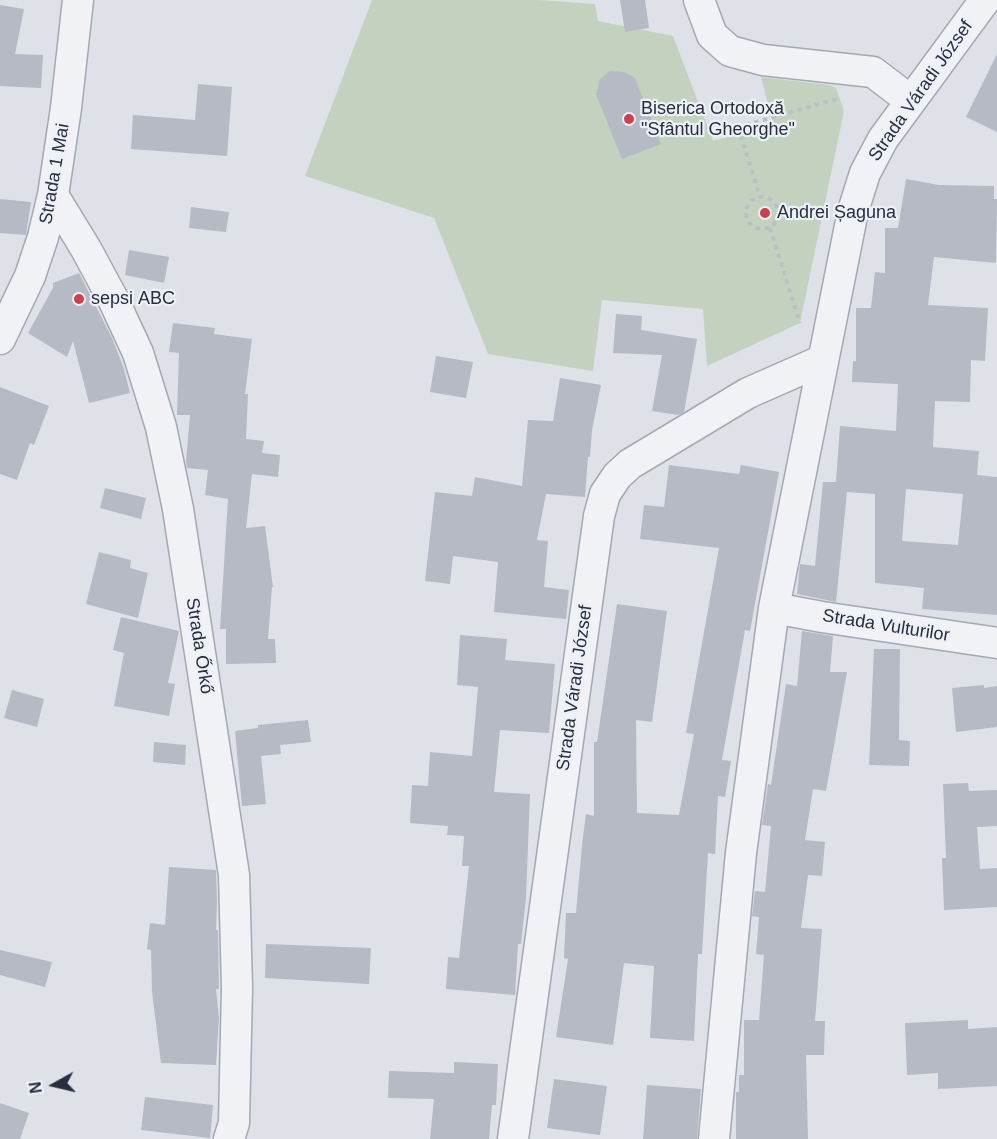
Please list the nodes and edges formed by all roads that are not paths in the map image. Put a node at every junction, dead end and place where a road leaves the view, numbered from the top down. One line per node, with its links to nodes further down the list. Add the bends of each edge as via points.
1 (78, 0): 5 (street, Strada 1 Mai)
2 (699, 0): 4 (street, via 712,35 730,51 763,60 873,72)
3 (985, 0): 4 (street, Strada Váradi József)
4 (911, 101): 7 (street, Strada Váradi József, via 883,139 865,173 853,211)
5 (53, 195): 6 (street, Strada 1 Mai, via 30,276); 10 (street, Strada Őrkő, via 113,299 138,353 161,427 178,509 234,875 237,988)
6 (0, 339)
7 (823, 360): 8 (street, Strada Váradi József); 11 (street, Strada Váradi József, via 748,393 630,464 604,494)
8 (774, 608): 9 (street, Strada Vulturilor); 12 (street, Strada Váradi József, via 741,853)
9 (997, 643)
10 (233, 1134)
11 (513, 1139)
12 (714, 1139)

